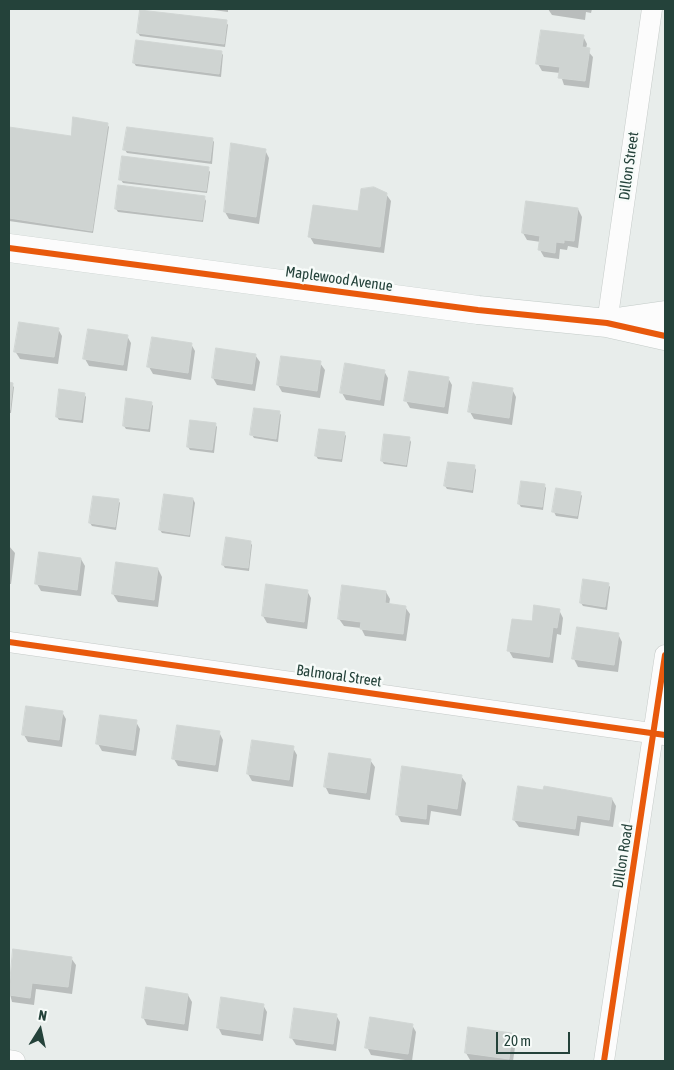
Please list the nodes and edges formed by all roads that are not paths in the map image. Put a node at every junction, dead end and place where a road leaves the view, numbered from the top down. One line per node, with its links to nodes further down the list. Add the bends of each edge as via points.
1 (652, 9): 4 (street, Dillon Street)
2 (9, 248): 4 (street, Maplewood Avenue, via 478,310)
3 (665, 315): 4 (street, Maplewood Avenue)
4 (606, 323): 5 (street, Maplewood Avenue)
5 (665, 336)
6 (9, 642): 8 (street, Balmoral Street)
7 (665, 655): 8 (street, Dillon Road)
8 (660, 734): 11 (street, Dillon Road)
9 (9, 1060): 10 (street)
10 (14, 1061)
11 (604, 1061)

